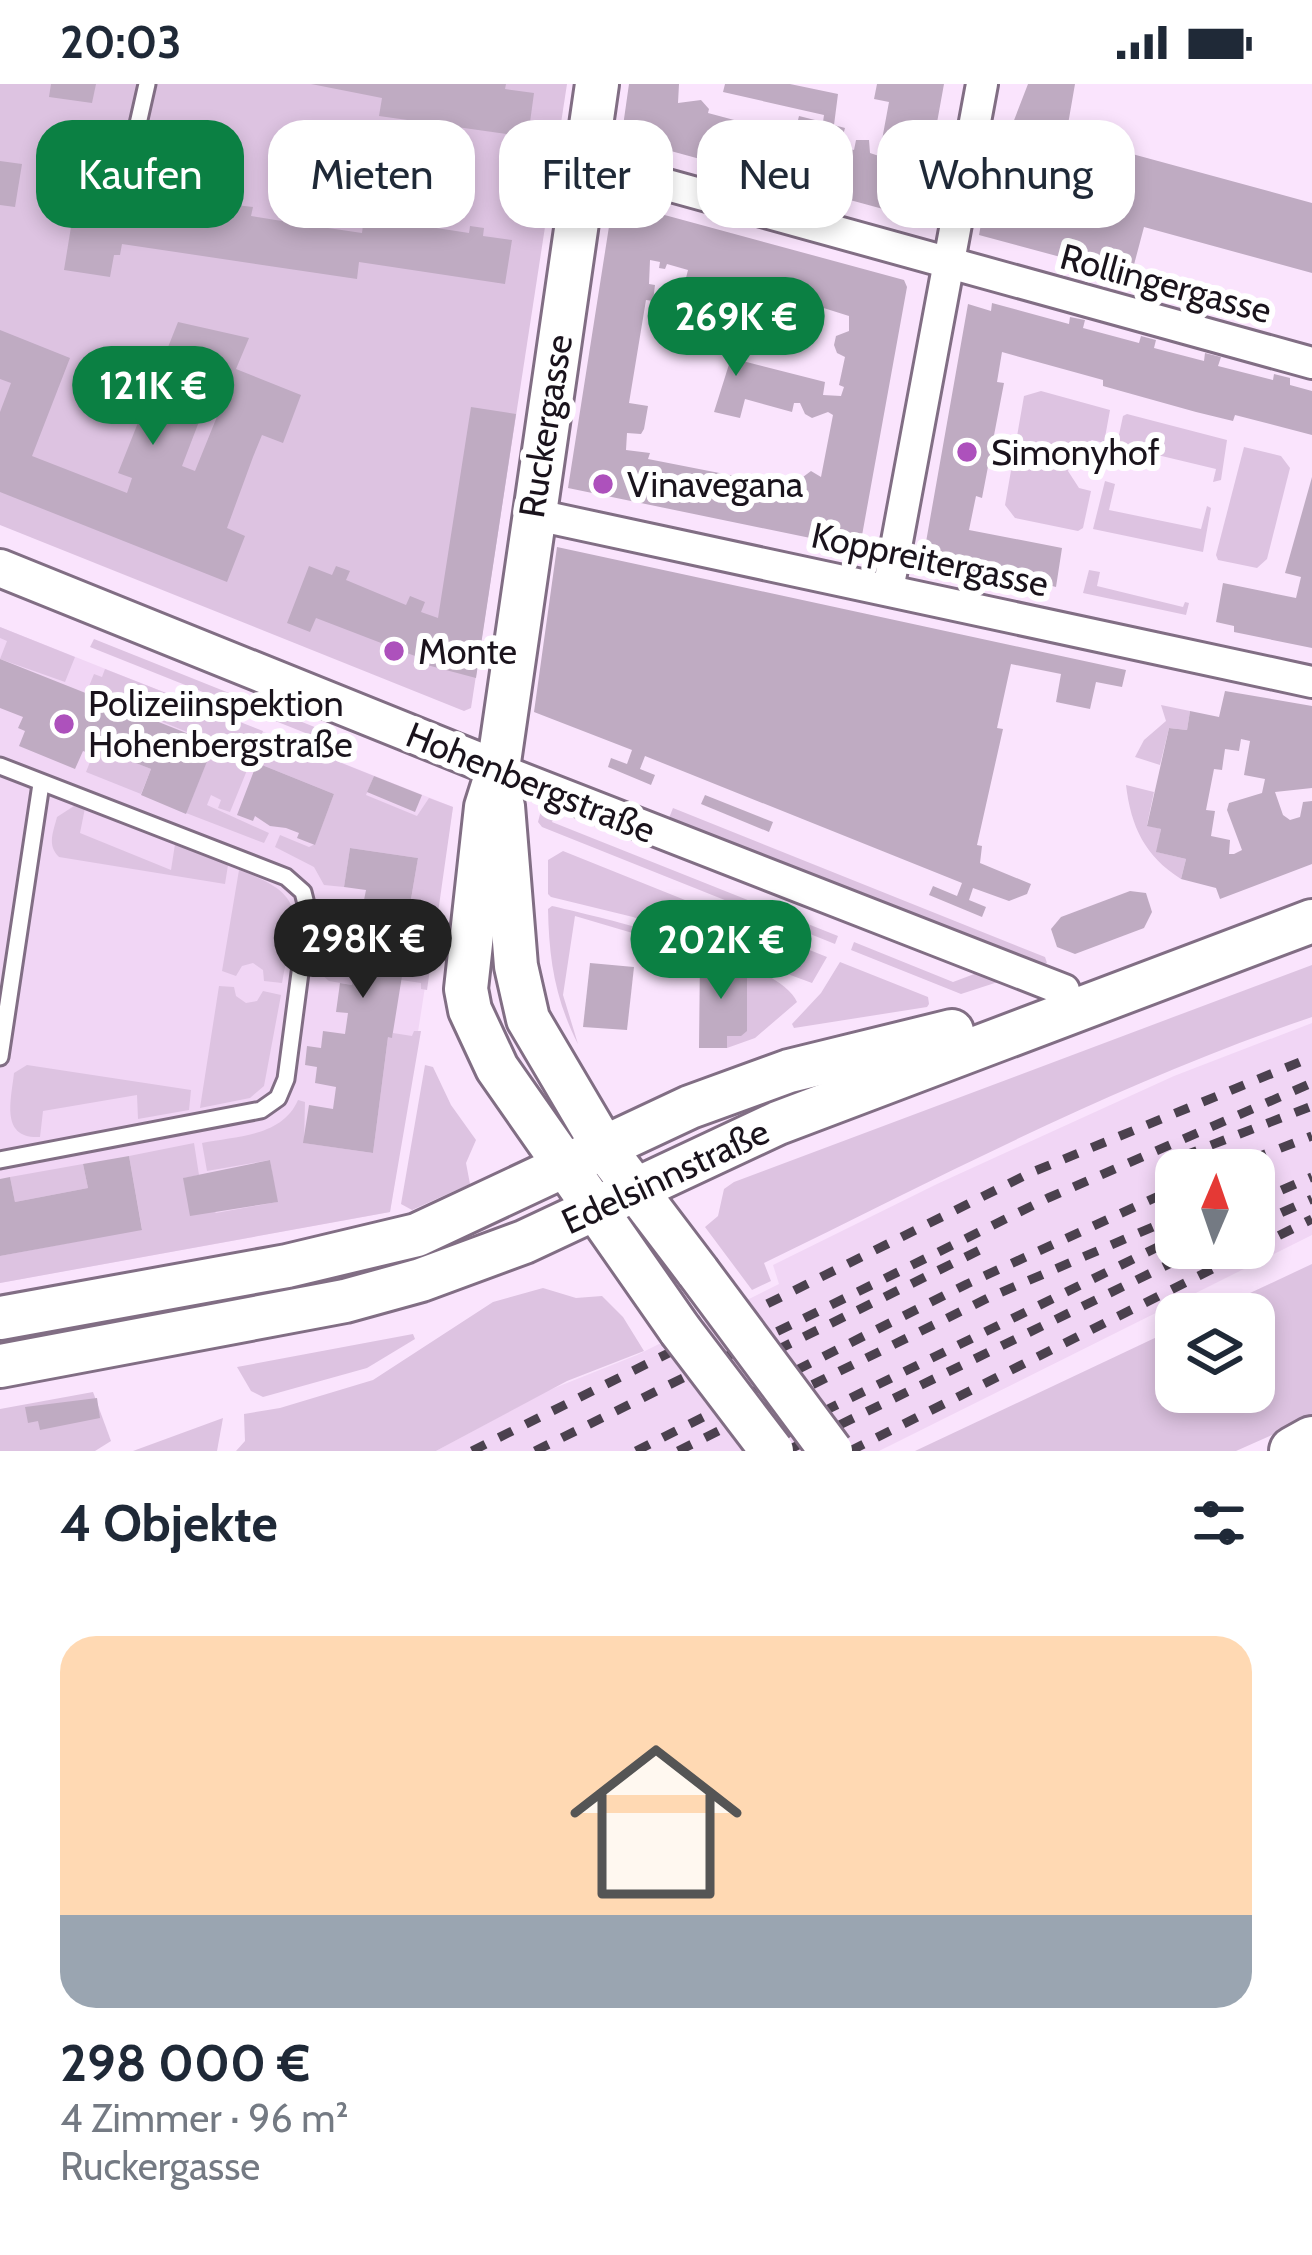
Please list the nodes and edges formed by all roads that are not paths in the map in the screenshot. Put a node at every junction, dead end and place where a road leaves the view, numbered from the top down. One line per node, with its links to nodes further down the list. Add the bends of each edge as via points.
1 (147, 84): 4 (lane)
2 (597, 84): 5 (main road, Ruckergasse)
3 (982, 84): 8 (street)
4 (139, 120)
5 (591, 120)
6 (673, 187): 8 (street, Rollingergasse)
7 (574, 228): 10 (main road, Ruckergasse)
8 (949, 265): 9 (street, Rollingergasse); 12 (street)
9 (1312, 363)
10 (532, 514): 12 (street, Koppreitergasse); 15 (main road, Ruckergasse)
11 (0, 568): 15 (street, Hohenbergstraße)
12 (888, 590): 13 (street, Koppreitergasse)
13 (1312, 682)
14 (0, 766): 16 (lane)
15 (498, 769): 19 (street, Hohenbergstraße); 21 (main road, Ruckergasse, via 522,1001); 23 (main road, Ruckergasse, via 486,807 466,989 497,1068)
16 (41, 784): 20 (lane); 22 (lane, via 286,877 303,892 308,912 278,1098 261,1110)
17 (1312, 896): 19 (main road, Edelsinnstraße)
18 (1312, 921): 24 (main road, Edelsinnstraße, via 778,1123)
19 (1064, 990): 21 (main road, Edelsinnstraße, via 935,1037 789,1071)
20 (0, 1057)
21 (604, 1148): 23 (main road, Edelsinnstraße); 24 (main road, Ruckergasse)
22 (0, 1160)
23 (564, 1168): 25 (main road, Ruckergasse); 26 (main road, Edelsinnstraße, via 450,1222 367,1249)
24 (634, 1189): 25 (main road, Edelsinnstraße); 30 (main road, Ruckergasse, bridge)
25 (593, 1208): 27 (main road, Edelsinnstraße, via 504,1250 381,1292); 29 (main road, Ruckergasse, bridge)
26 (0, 1318)
27 (0, 1366)
28 (1312, 1441): 31 (main road)
29 (772, 1451)
30 (831, 1451)
31 (1294, 1451)

